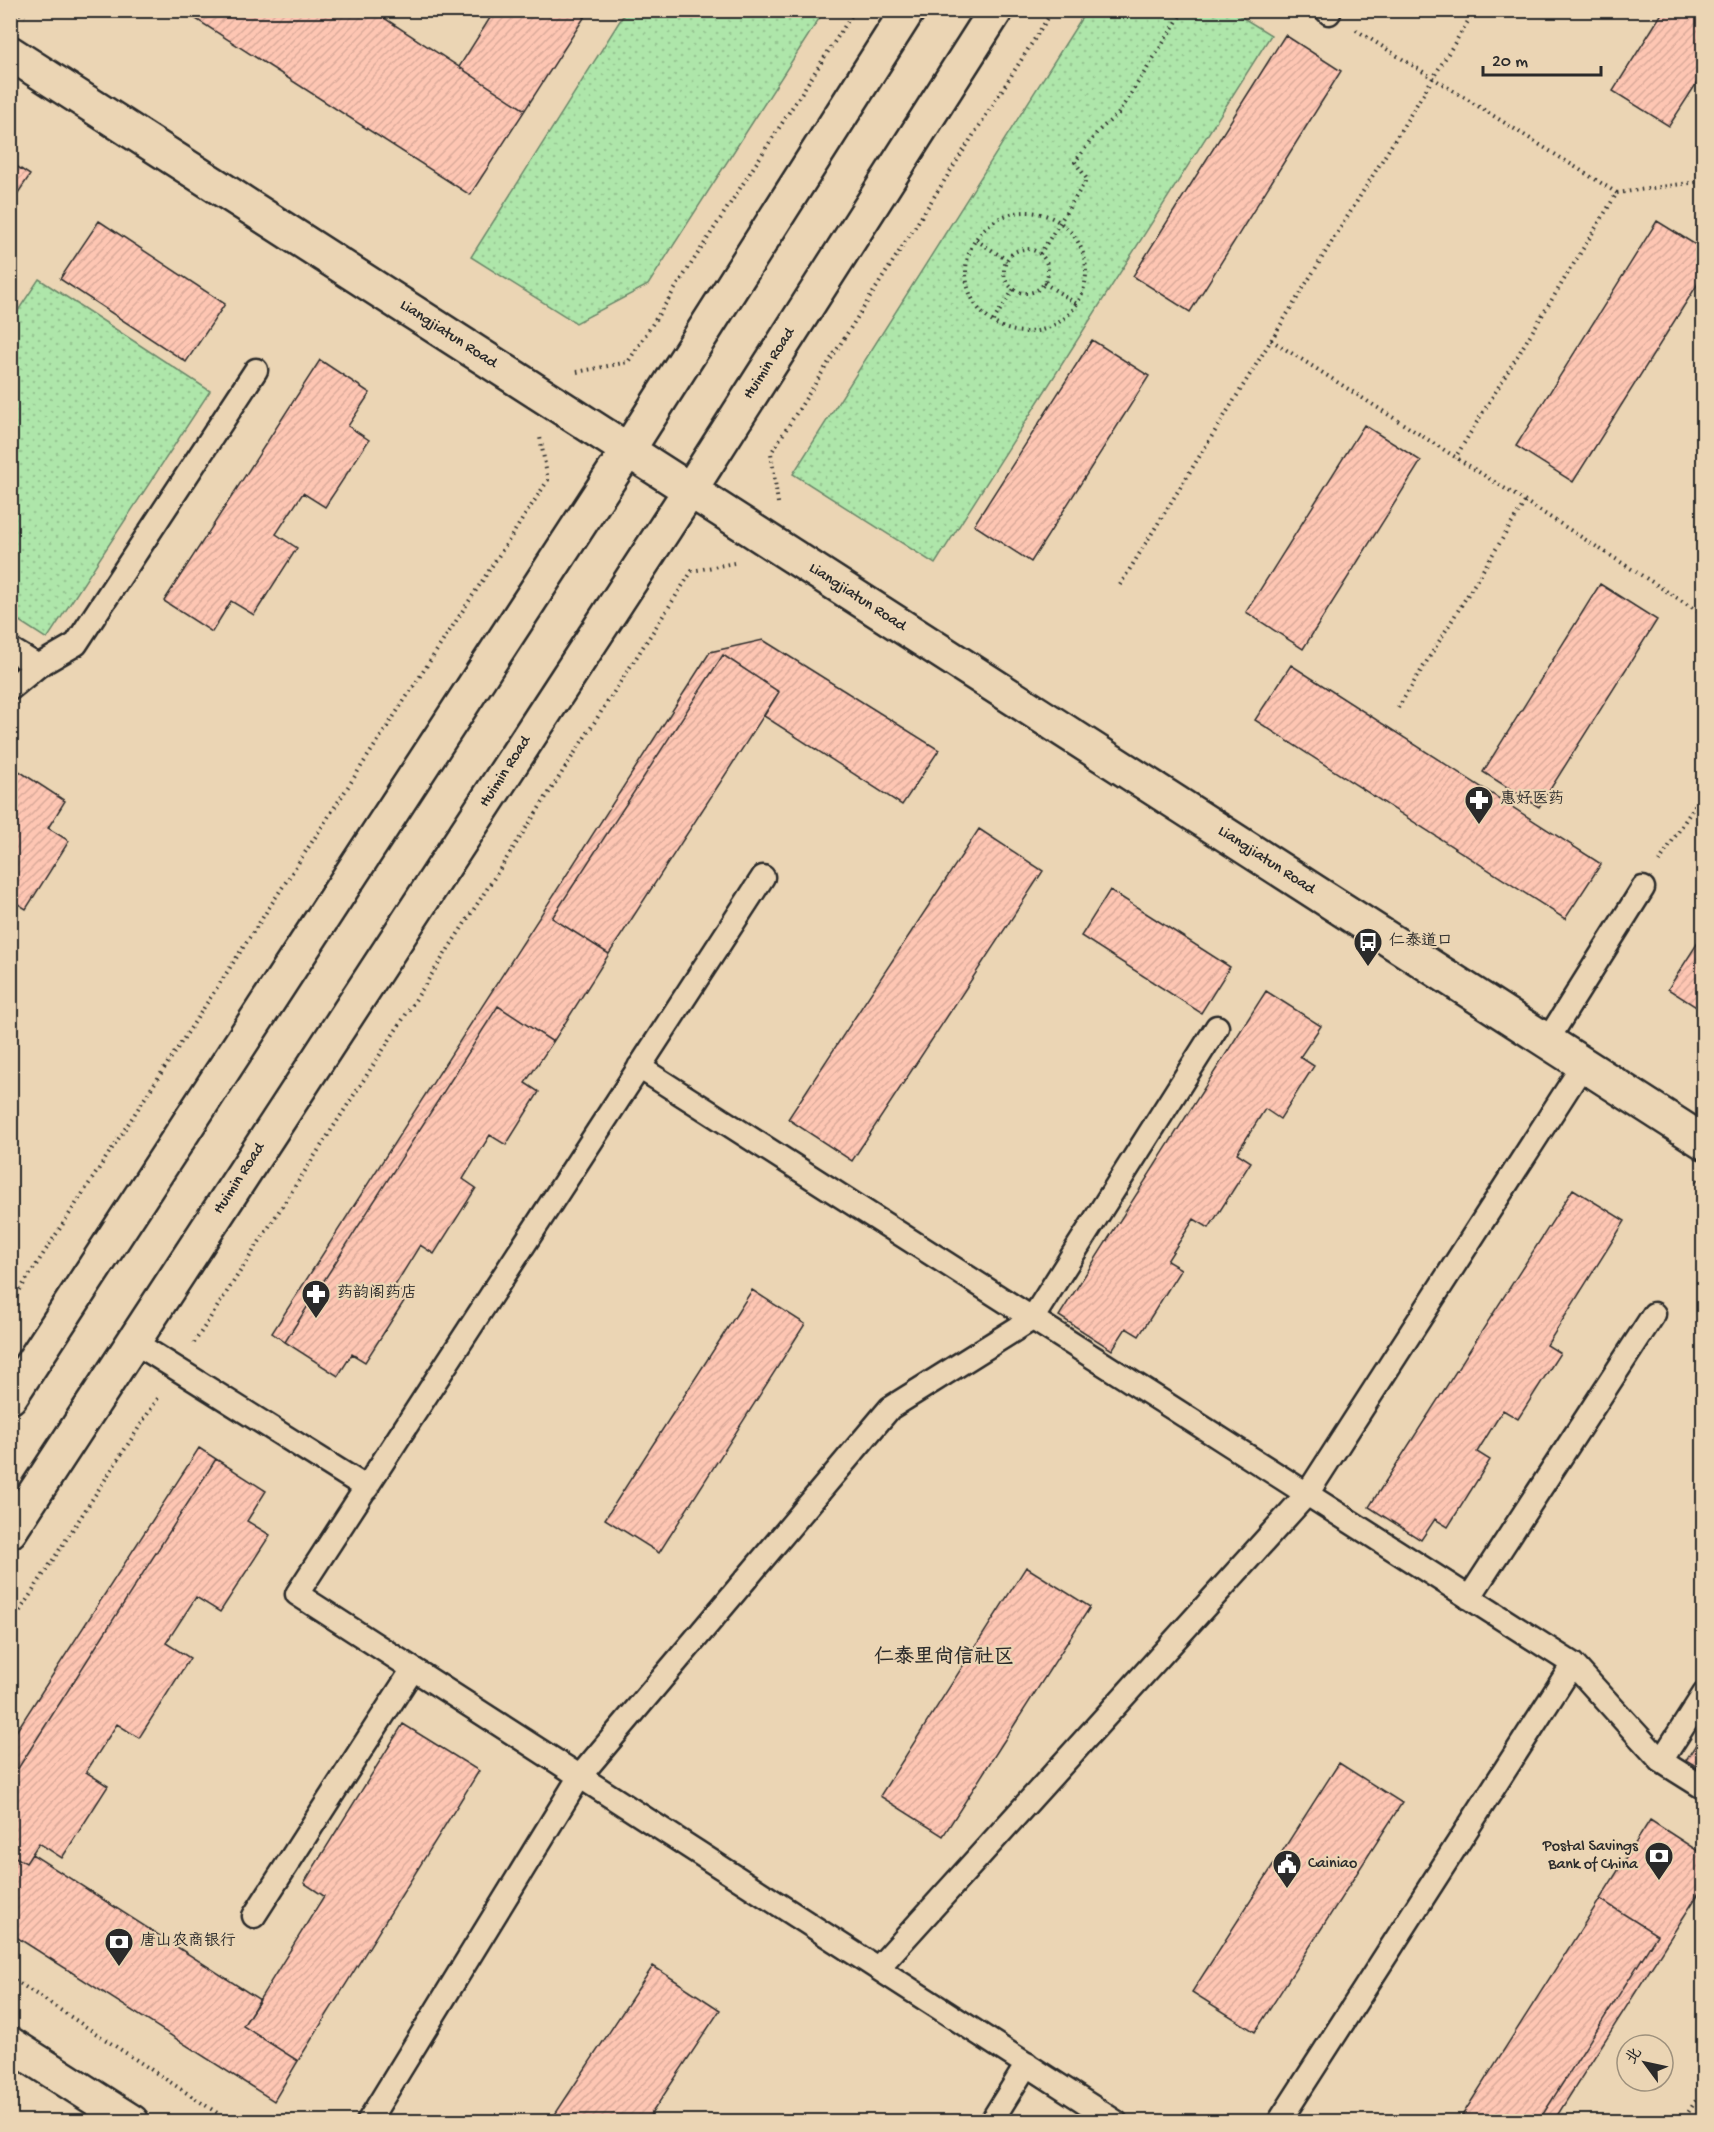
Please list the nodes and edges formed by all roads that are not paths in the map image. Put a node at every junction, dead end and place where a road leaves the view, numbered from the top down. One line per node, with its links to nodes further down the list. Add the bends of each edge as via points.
1 (908, 10): 5 (main road)
2 (996, 10): 6 (main road, Huimin Road)
3 (10, 53): 5 (main road, Liangjiatun Road)
4 (256, 370): 8 (lane, via 76,644)
5 (628, 450): 6 (main road, Liangjiatun Road); 20 (main road)
6 (690, 490): 13 (main road, Liangjiatun Road); 19 (main road, Huimin Road)
7 (10, 649): 8 (lane)
8 (38, 666): 9 (lane)
9 (10, 689)
10 (763, 877): 15 (lane)
11 (1643, 888): 13 (lane)
12 (1217, 1027): 18 (lane)
13 (1547, 1041): 14 (main road, Liangjiatun Road)
14 (1583, 1065): 16 (main road, Liangjiatun Road); 22 (lane)
15 (639, 1067): 18 (lane); 21 (lane)
16 (1704, 1142)
17 (1654, 1314): 24 (lane)
18 (1032, 1319): 22 (lane); 29 (lane, via 890,1408)
19 (134, 1341): 21 (lane); 23 (main road, Huimin Road)
20 (10, 1397)
21 (367, 1488): 26 (lane, via 297,1594)
22 (1307, 1494): 24 (lane); 32 (lane)
23 (10, 1531)
24 (1469, 1598): 25 (lane)
25 (1573, 1664): 28 (lane); 39 (lane)
26 (413, 1669): 29 (lane); 31 (lane)
27 (1704, 1694): 28 (lane)
28 (1661, 1761): 30 (lane)
29 (579, 1776): 32 (lane); 36 (lane)
30 (1704, 1788)
31 (254, 1917)
32 (878, 1968): 34 (lane)
33 (10, 2044): 35 (main road)
34 (1027, 2064): 37 (lane); 38 (lane)
35 (132, 2121)
36 (368, 2121)
37 (991, 2121)
38 (1116, 2121)
39 (1279, 2121)

